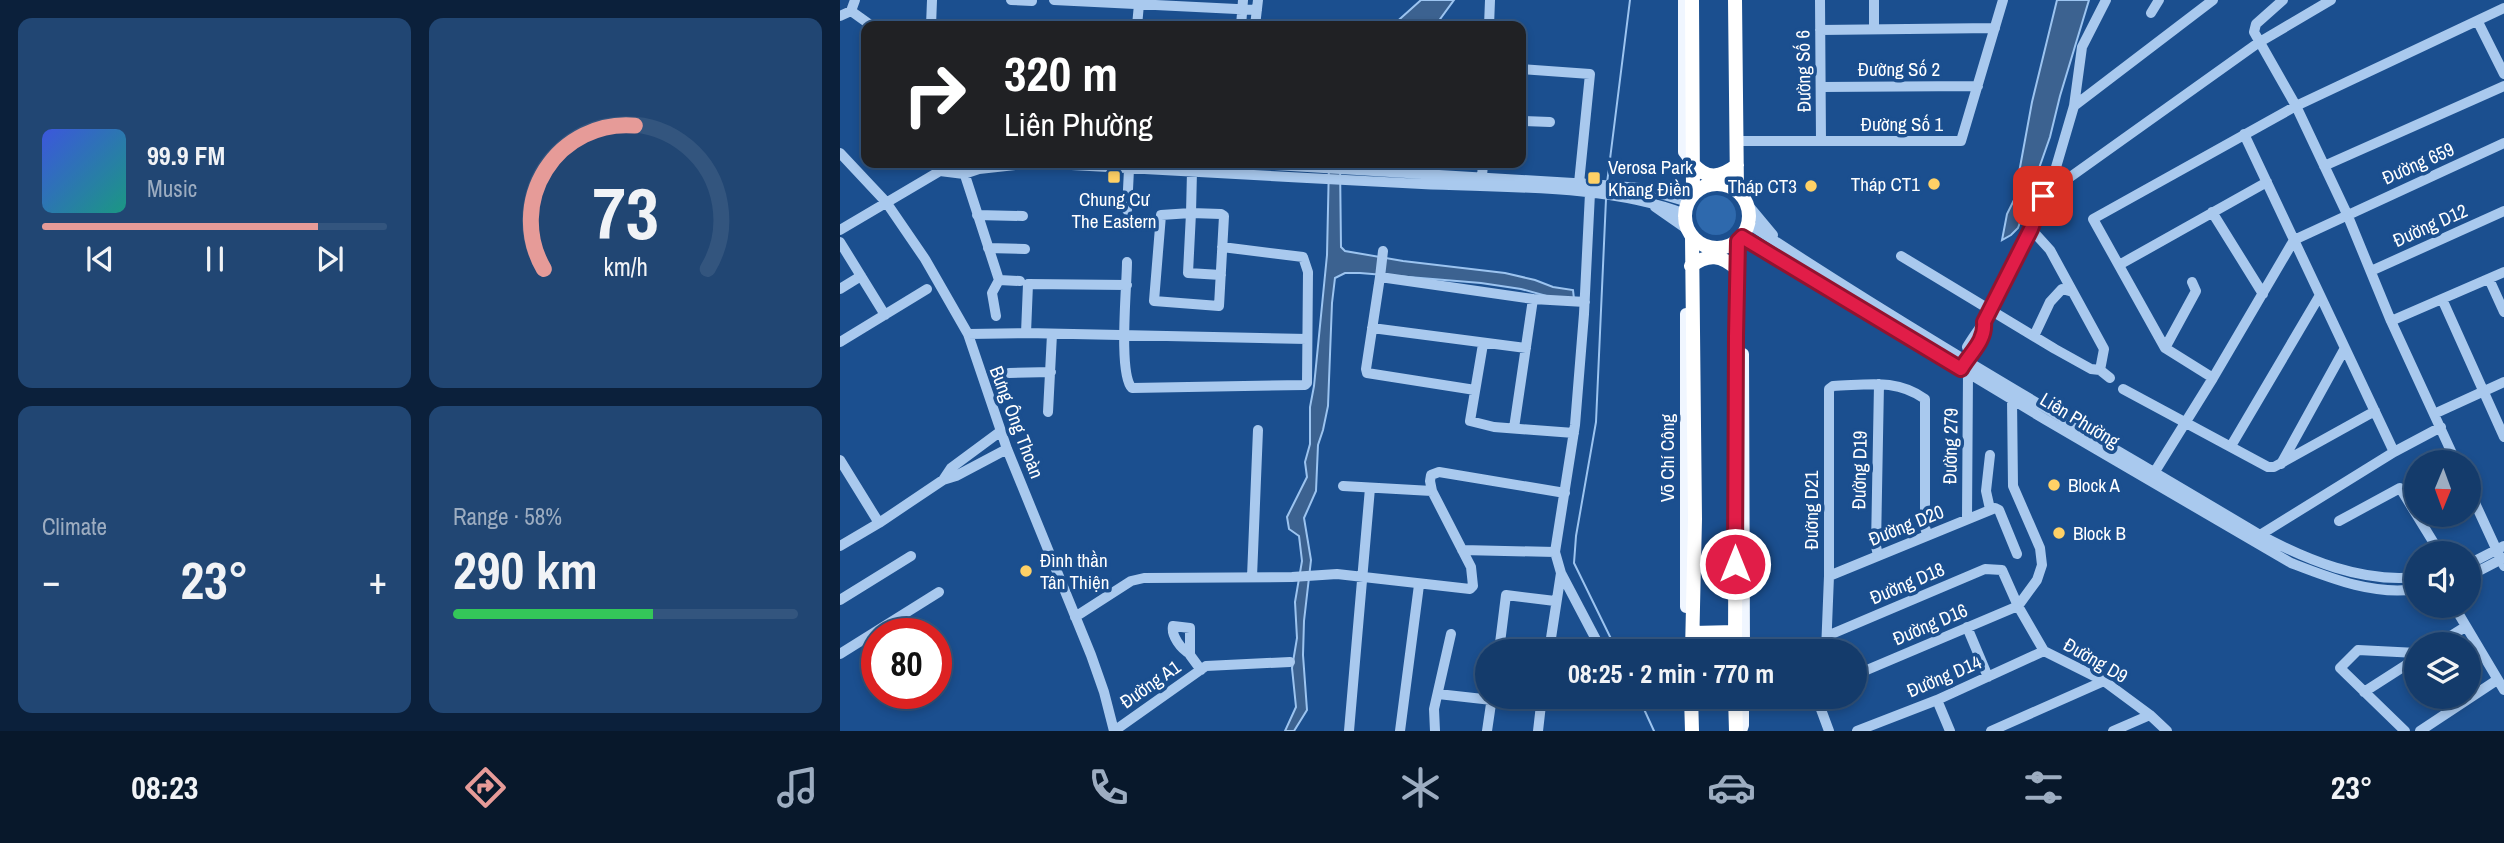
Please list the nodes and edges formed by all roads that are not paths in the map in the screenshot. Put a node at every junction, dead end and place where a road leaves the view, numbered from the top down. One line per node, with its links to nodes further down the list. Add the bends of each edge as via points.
1 (855, 0): 23 (street)
2 (932, 0): 27 (street)
3 (1011, 0): 18 (street)
4 (1054, 0): 19 (street)
5 (1490, 0): 29 (street)
6 (1684, 0): 50 (main road, via 1684,152)
7 (1692, 0): 50 (highway)
8 (1735, 0): 31 (highway)
9 (1741, 0): 31 (main road)
10 (1820, 0): 34 (street, Đường Số 6)
11 (1874, 0): 33 (street)
12 (2003, 0): 32 (street, Đường Số 1)
13 (2106, 0): 41 (street, via 2082,47)
14 (2160, 0): 24 (street)
15 (2213, 0): 41 (street)
16 (2283, 0): 35 (street, via 2256,24 2253,32)
17 (2331, 0): 35 (street)
18 (1032, 1)
19 (1139, 4): 20 (street); 28 (street)
20 (1243, 5): 21 (street)
21 (1258, 5)
22 (2504, 8): 30 (street)
23 (851, 11): 25 (street); 26 (street)
24 (2151, 13)
25 (840, 16)
26 (865, 21)
27 (931, 21)
28 (1138, 21)
29 (1489, 21)
30 (2479, 22): 37 (street); 42 (street)
31 (1738, 25): 46 (highway)
32 (1995, 28): 33 (street); 38 (street, Đường Số 1)
33 (1874, 29): 34 (street)
34 (1820, 30): 40 (street, Đường Số 6)
35 (2258, 43): 41 (street, via 2059,185 2054,174); 42 (street)
36 (1526, 69): 68 (street, via 1590,74)
37 (2504, 74)
38 (1978, 86): 40 (street, Đường Số 2); 47 (street, Đường Số 1, via 1961,141)
39 (2504, 86): 52 (street)
40 (1821, 87): 47 (street, Đường Số 6)
41 (2074, 106)
42 (2296, 106): 45 (street); 52 (street)
43 (1526, 121): 44 (street)
44 (1550, 122)
45 (2244, 134): 67 (street); 97 (street, via 2093,219)
46 (1737, 141): 47 (street, Đường Số 1); 51 (highway)
47 (1821, 141)
48 (2504, 143): 81 (street, Đường 659)
49 (842, 159): 75 (street, Bưng Ông Thoàn)
50 (1693, 164): 51 (highway, via 1714,176); 73 (highway)
51 (1737, 165): 69 (highway)
52 (2324, 166): 81 (street)
53 (947, 168): 62 (street)
54 (961, 168): 64 (street)
55 (988, 168): 64 (street)
56 (1113, 168): 60 (street)
57 (1228, 168): 63 (street)
58 (1279, 168): 63 (street)
59 (1483, 168): 66 (street)
60 (1129, 169): 61 (street); 77 (street)
61 (1196, 169): 80 (street)
62 (940, 171): 64 (street); 75 (street)
63 (1316, 173): 65 (street)
64 (964, 174): 82 (street)
65 (1346, 175): 66 (street); 70 (street)
66 (1482, 177): 68 (street)
67 (2267, 182): 79 (street); 88 (street)
68 (1579, 183): 70 (street)
69 (1737, 186): 73 (highway, via 1713,179); 76 (highway)
70 (1590, 188): 71 (street); 117 (street)
71 (1615, 191): 73 (street, via 1640,188); 74 (street)
72 (2043, 196): 84 (street)
73 (1690, 198): 74 (street); 87 (highway)
74 (1639, 199): 87 (street)
75 (886, 202): 85 (street); 125 (street, Bưng Ông Thoàn)
76 (1748, 205): 86 (highway); 94 (street)
77 (1127, 209)
78 (2504, 211): 100 (street, Đường D12)
79 (2212, 212): 97 (street); 113 (street)
80 (1191, 213): 90 (street, via 1223,215); 102 (street, via 1188,273); 102 (street, via 1160,215 1154,301 1219,306)
81 (2347, 214): 88 (street, Đường 659); 100 (street)
82 (977, 215): 83 (street); 91 (street)
83 (1023, 216)
84 (2031, 229): 112 (street, via 2050,250); 118 (street)
85 (840, 230)
86 (1742, 237): 87 (highway, via 1720,248); 94 (street, Liên Phường); 99 (highway); 135 (street, Liên Phường)
87 (1691, 238): 98 (highway, Võ Chí Công)
88 (2294, 240): 113 (street); 114 (street)
89 (840, 242): 103 (street)
90 (1222, 247): 102 (street); 129 (street, via 1303,257 1308,272)
91 (988, 248): 92 (street); 106 (street)
92 (1025, 249)
93 (1383, 255): 104 (street)
94 (1796, 256): 135 (street, Liên Phường)
95 (1901, 256): 118 (street)
96 (1127, 262): 109 (street)
97 (2119, 265): 133 (street)
98 (1691, 266): 99 (highway, via 1714,256); 205 (highway, Võ Chí Công); 211 (main road, Võ Chí Công, via 1686,277)
99 (1737, 269): 203 (highway); 214 (main road, via 1744,279)
100 (2371, 271): 122 (street)
101 (2504, 272): 105 (street)
102 (1221, 275)
103 (861, 276): 110 (street); 120 (street)
104 (1380, 276): 115 (street); 123 (street)
105 (2488, 279): 116 (street); 119 (street)
106 (999, 280): 107 (street); 121 (street, via 992,293)
107 (1020, 281)
108 (2192, 282): 133 (street, via 2196,290)
109 (1126, 285): 124 (street, via 1028,284); 127 (street)
110 (840, 289)
111 (927, 289): 120 (street)
112 (2073, 292): 128 (street, via 2062,289 2050,302); 136 (street, via 2104,349)
113 (2263, 294): 140 (street)
114 (2320, 295): 134 (street); 157 (street)
115 (1533, 299): 117 (street); 132 (street)
116 (2442, 299): 122 (street); 145 (street)
117 (1585, 302): 155 (street)
118 (1992, 310): 128 (street); 135 (street, via 1968,347)
119 (2504, 312)
120 (885, 315): 130 (street)
121 (996, 316)
122 (2392, 321): 149 (street)
123 (1372, 328): 131 (street); 144 (street, via 1367,373)
124 (1026, 333): 125 (street); 126 (street)
125 (968, 334): 154 (street, Bưng Ông Thoàn)
126 (1052, 334): 127 (street); 137 (street)
127 (1124, 335): 129 (street); 129 (street, via 1126,379 1132,388 1301,387 1307,383)
128 (2034, 336): 136 (street)
129 (1307, 338)
130 (840, 342)
131 (1483, 344): 132 (street); 144 (street)
132 (1526, 348): 151 (street)
133 (2165, 348): 140 (street)
134 (2345, 348): 147 (street); 163 (street)
135 (1966, 364): 146 (street, Liên Phường); 164 (street, Liên Phường); 172 (street, Đường 279)
136 (2100, 370): 139 (street)
137 (1051, 372): 138 (street); 148 (street)
138 (1009, 373)
139 (2110, 378)
140 (2213, 378): 150 (street)
141 (2504, 382): 145 (street)
142 (1879, 384): 175 (street, via 1904,386 1924,399); 183 (street, Đường D19); 189 (street, Đường D21, via 1829,389)
143 (2123, 389): 150 (street)
144 (1475, 390): 151 (street, via 1470,421)
145 (2483, 392): 149 (street); 156 (street)
146 (2011, 399): 194 (street, Liên Phường, via 2291,563 2374,589); 198 (street, via 2013,486 2040,548 2042,565)
147 (2375, 411): 160 (street); 163 (street)
148 (1048, 412)
149 (2434, 414): 152 (street)
150 (2186, 422): 157 (street); 164 (street)
151 (1514, 428): 155 (street)
152 (2441, 428): 159 (street); 160 (street)
153 (1258, 430): 191 (street)
154 (1001, 431): 158 (street, Bưng Ông Thoàn); 165 (street, via 951,468)
155 (1574, 433): 169 (street)
156 (2504, 437)
157 (2231, 446): 163 (street, via 2268,467)
158 (1007, 449): 165 (street); 199 (street, Bưng Ông Thoàn)
159 (2451, 450)
160 (2394, 452): 176 (street)
161 (1990, 455): 170 (street, via 1986,491)
162 (840, 460): 174 (street)
163 (2281, 464)
164 (2154, 472): 176 (street, Liên Phường)
165 (943, 480): 174 (street)
166 (1343, 486): 167 (street)
167 (1370, 488): 168 (street); 190 (street)
168 (1432, 491): 169 (street, via 1429,478 1439,472); 179 (street)
169 (1565, 493): 180 (street)
170 (1994, 509): 172 (street, Đường D20); 181 (street)
171 (2482, 516): 184 (street)
172 (1967, 519): 175 (street, Đường D20)
173 (2339, 521): 177 (street, via 2400,488)
174 (879, 523): 178 (street)
175 (1927, 536): 183 (street, Đường D20)
176 (2260, 536): 192 (street, Liên Phường, via 2364,576)
177 (2433, 541)
178 (841, 544)
179 (1462, 550): 180 (street); 193 (street, via 1471,567 1470,589)
180 (1555, 552): 188 (street)
181 (2017, 554)
182 (911, 556): 196 (street)
183 (1878, 556): 189 (street, Đường D20)
184 (2502, 556): 185 (street); 186 (street)
185 (2481, 561)
186 (2481, 569)
187 (2002, 570): 198 (street, Đường D9); 207 (street, Đường D18, via 1985,569)
188 (1561, 573): 197 (street); 210 (street)
189 (1829, 576): 207 (street, Đường D21)
190 (1363, 577): 191 (street); 193 (street); 240 (street)
191 (1252, 578): 199 (street, via 1144,578 1131,581)
192 (2404, 578)
193 (1419, 584): 241 (street)
194 (2404, 589)
195 (939, 592): 217 (street)
196 (840, 600)
197 (1555, 601): 208 (street, via 1506,595); 209 (street)
198 (2018, 606): 201 (street, Đường D16); 216 (street, Đường D9)
199 (1076, 617): 239 (street, Bưng Ông Thoàn)
200 (2460, 618): 202 (street)
201 (1967, 627): 223 (street, Đường D16); 224 (street)
202 (2465, 627): 204 (street); 225 (street)
203 (1735, 632): 205 (highway); 213 (highway)
204 (2457, 632)
205 (1693, 633): 212 (highway, Võ Chí Công)
206 (1451, 634): 229 (street)
207 (1827, 636): 215 (street, Đường D21)
208 (1500, 639)
209 (1550, 639)
210 (1596, 639)
211 (1686, 639)
212 (1693, 639)
213 (1735, 639)
214 (1744, 639)
215 (1827, 639)
216 (2044, 651): 224 (street, Đường D14); 226 (street, Đường D9)
217 (840, 654)
218 (1190, 654): 222 (street)
219 (2404, 654): 228 (street, via 2358,650 2340,668)
220 (1290, 662): 222 (street, Đường A1)
221 (2404, 664): 228 (street)
222 (1201, 670): 239 (street, Đường A1)
223 (1867, 670)
224 (1988, 677): 231 (street, Đường D14)
225 (2497, 680): 227 (street); 254 (street)
226 (2104, 681): 238 (street, Đường D9); 250 (street)
227 (2504, 691)
228 (2364, 692): 253 (street)
229 (1438, 694): 230 (street); 242 (street)
230 (1475, 697)
231 (1937, 700): 248 (street, Đường D14); 249 (street)
232 (1490, 709): 243 (street)
233 (1541, 709): 244 (street)
234 (1691, 709): 245 (highway)
235 (1736, 709): 246 (highway)
236 (1743, 709): 246 (main road)
237 (1821, 709): 247 (street)
238 (2150, 715): 251 (street); 252 (street, Đường D9)
239 (1114, 731)
240 (1349, 731)
241 (1400, 731)
242 (1435, 731)
243 (1487, 731)
244 (1538, 731)
245 (1692, 731)
246 (1739, 731)
247 (1829, 731)
248 (1857, 731)
249 (1950, 731)
250 (1991, 731)
251 (2113, 731)
252 (2167, 731)
253 (2406, 731)
254 (2420, 731)

